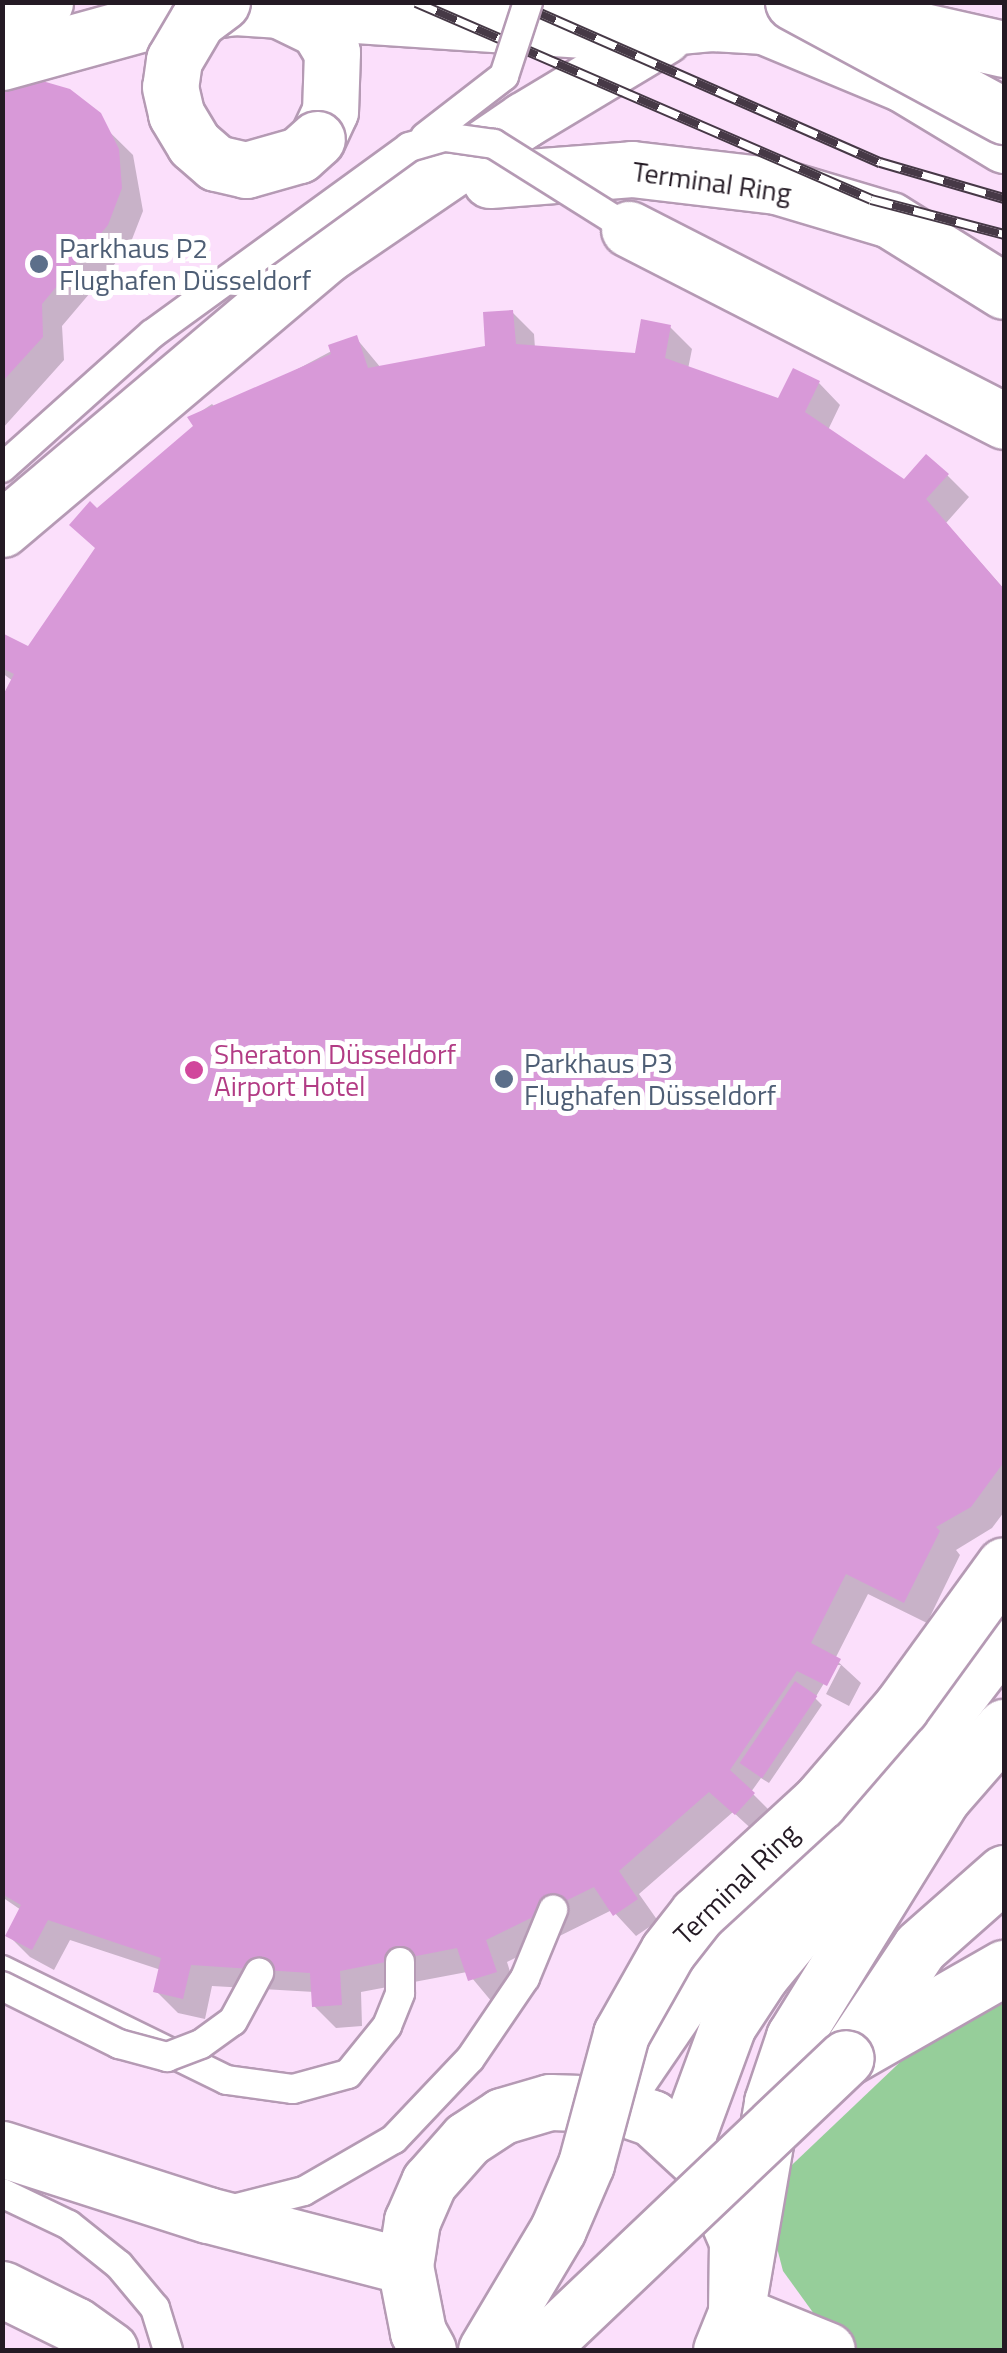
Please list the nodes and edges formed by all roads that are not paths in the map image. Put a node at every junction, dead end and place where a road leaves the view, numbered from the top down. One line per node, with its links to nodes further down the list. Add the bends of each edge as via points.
1 (46, 2): 6 (main road)
2 (528, 2): 10 (lane, bridge, via 504,76)
3 (245, 5): 3 (main road, bridge, via 196,21 174,60 170,87 194,144 216,163 246,170 299,155 317,139 332,97 332,52 318,28 296,13); 4 (main road, Terminal Ring, via 596,32); 8 (main road, Terminal Ring, via 173,15)
4 (710, 13): 5 (main road, Terminal Ring); 11 (main road, Terminal Ring, via 616,61)
5 (806, 16): 7 (main road, bridge); 9 (main road, Terminal Ring, bridge)
6 (2, 18)
7 (1004, 49)
8 (2, 62)
9 (999, 130)
10 (409, 147): 12 (lane, bridge, via 444,137 494,144); 15 (lane, bridge, via 152,334)
11 (400, 204): 13 (main road, Terminal Ring, via 509,174 632,169 776,186 890,220); 16 (main road, Terminal Ring, via 257,311)
12 (629, 229): 14 (main road, bridge)
13 (1004, 291)
14 (1004, 421)
15 (2, 468)
16 (2, 529)
17 (1004, 1565): 40 (main road, Terminal Ring, bridge, via 901,1707 819,1802 698,1914 668,1951 621,2034 586,2164 558,2229)
18 (1004, 1636): 29 (main road, Terminal Ring, via 892,1783 804,1878 699,1975)
19 (1004, 1727): 20 (main road)
20 (942, 1796): 30 (main road, via 803,1924 761,1975 728,2025); 36 (main road, via 794,2037 772,2102)
21 (1004, 1873): 28 (main road, via 920,1947)
22 (554, 1910): 33 (lane, via 525,1978 470,2059 394,2139 304,2191)
23 (400, 1962): 25 (lane, via 400,1993 386,2026 348,2074 293,2089 227,2080)
24 (1004, 1968): 28 (main road)
25 (2, 1970)
26 (259, 1973): 27 (lane, bridge, via 233,2020 201,2044 167,2057 119,2044)
27 (2, 1986)
28 (846, 2058): 41 (main road, bridge)
29 (611, 2104): 30 (main road, via 652,2118); 34 (main road, via 550,2102 502,2116 467,2139 429,2182 412,2221)
30 (685, 2142): 36 (main road, via 726,2204 737,2241)
31 (2, 2149): 33 (main road)
32 (2, 2194): 38 (lane, via 68,2224 120,2264 155,2308)
33 (208, 2215): 34 (main road)
34 (405, 2266): 39 (main road)
35 (2, 2289): 37 (main road, via 75,2324)
36 (732, 2320): 42 (main road)
37 (110, 2350)
38 (168, 2350)
39 (428, 2350)
40 (486, 2350)
41 (538, 2350)
42 (826, 2350)

